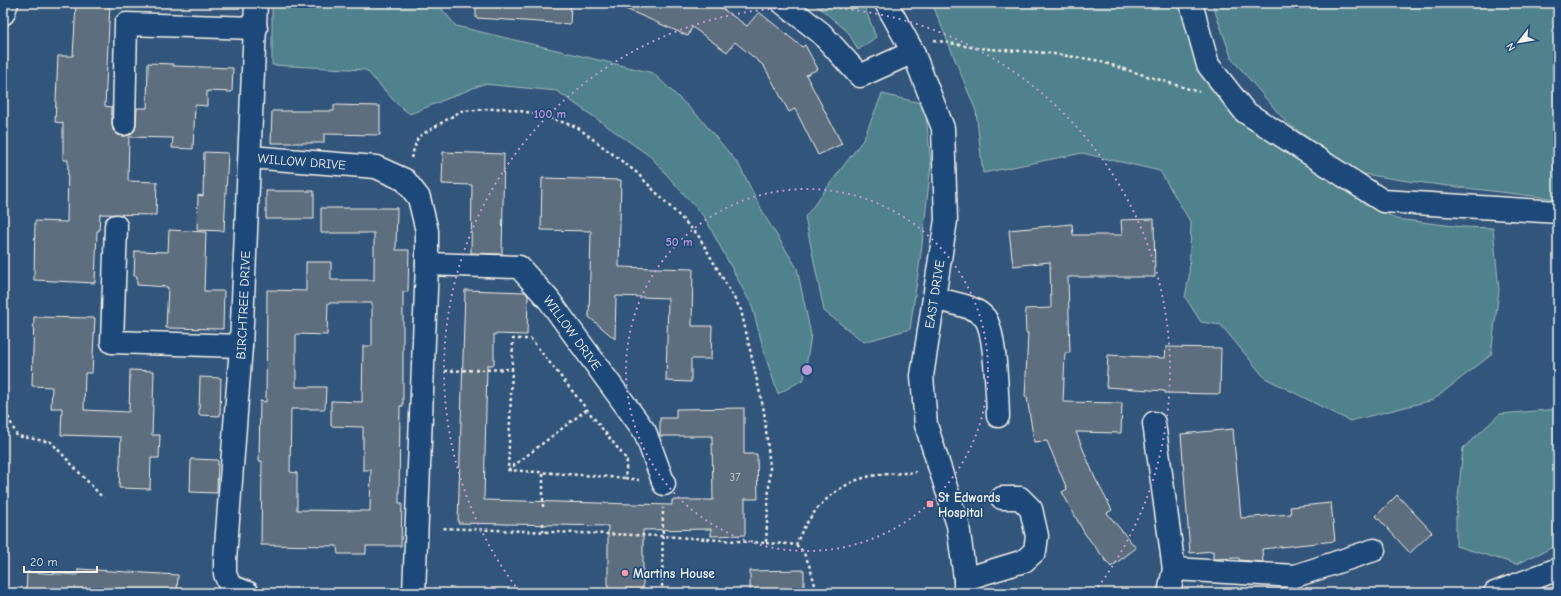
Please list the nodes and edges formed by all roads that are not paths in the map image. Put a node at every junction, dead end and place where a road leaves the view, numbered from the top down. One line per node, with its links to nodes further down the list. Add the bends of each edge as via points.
1 (7, 3): 6 (street)
2 (256, 3): 7 (street, BIRCHTREE DRIVE)
3 (783, 3): 8 (street, via 821,33 860,76)
4 (886, 3): 8 (street, EAST DRIVE)
5 (1191, 3): 11 (street, via 1208,65 1245,112 1384,201)
6 (3, 14)
7 (256, 28): 9 (street, via 126,24); 10 (street, BIRCHTREE DRIVE)
8 (908, 44): 14 (street, EAST DRIVE, via 943,128 946,220)
9 (124, 124)
10 (250, 157): 13 (street, WILLOW DRIVE, via 376,167 404,180 419,198 427,231); 15 (street, BIRCHTREE DRIVE)
11 (1558, 212)
12 (116, 226): 15 (street, via 112,342)
13 (427, 264): 18 (street, WILLOW DRIVE, via 519,266 549,300 644,432); 25 (street, WILLOW DRIVE)
14 (934, 298): 16 (street, via 972,309 985,318 992,335); 23 (street, EAST DRIVE, via 922,376 926,425 958,525)
15 (241, 346): 24 (street, BIRCHTREE DRIVE, via 225,560 230,586)
16 (998, 416)
17 (1154, 423): 21 (street)
18 (664, 484)
19 (1002, 498): 23 (street, via 1020,498 1031,509 1037,536 1035,551 1024,561)
20 (1374, 550): 21 (street, via 1295,576)
21 (1174, 569): 26 (street)
22 (1558, 569): 27 (street)
23 (965, 586)
24 (248, 593)
25 (414, 593)
26 (1169, 593)
27 (1495, 593)

